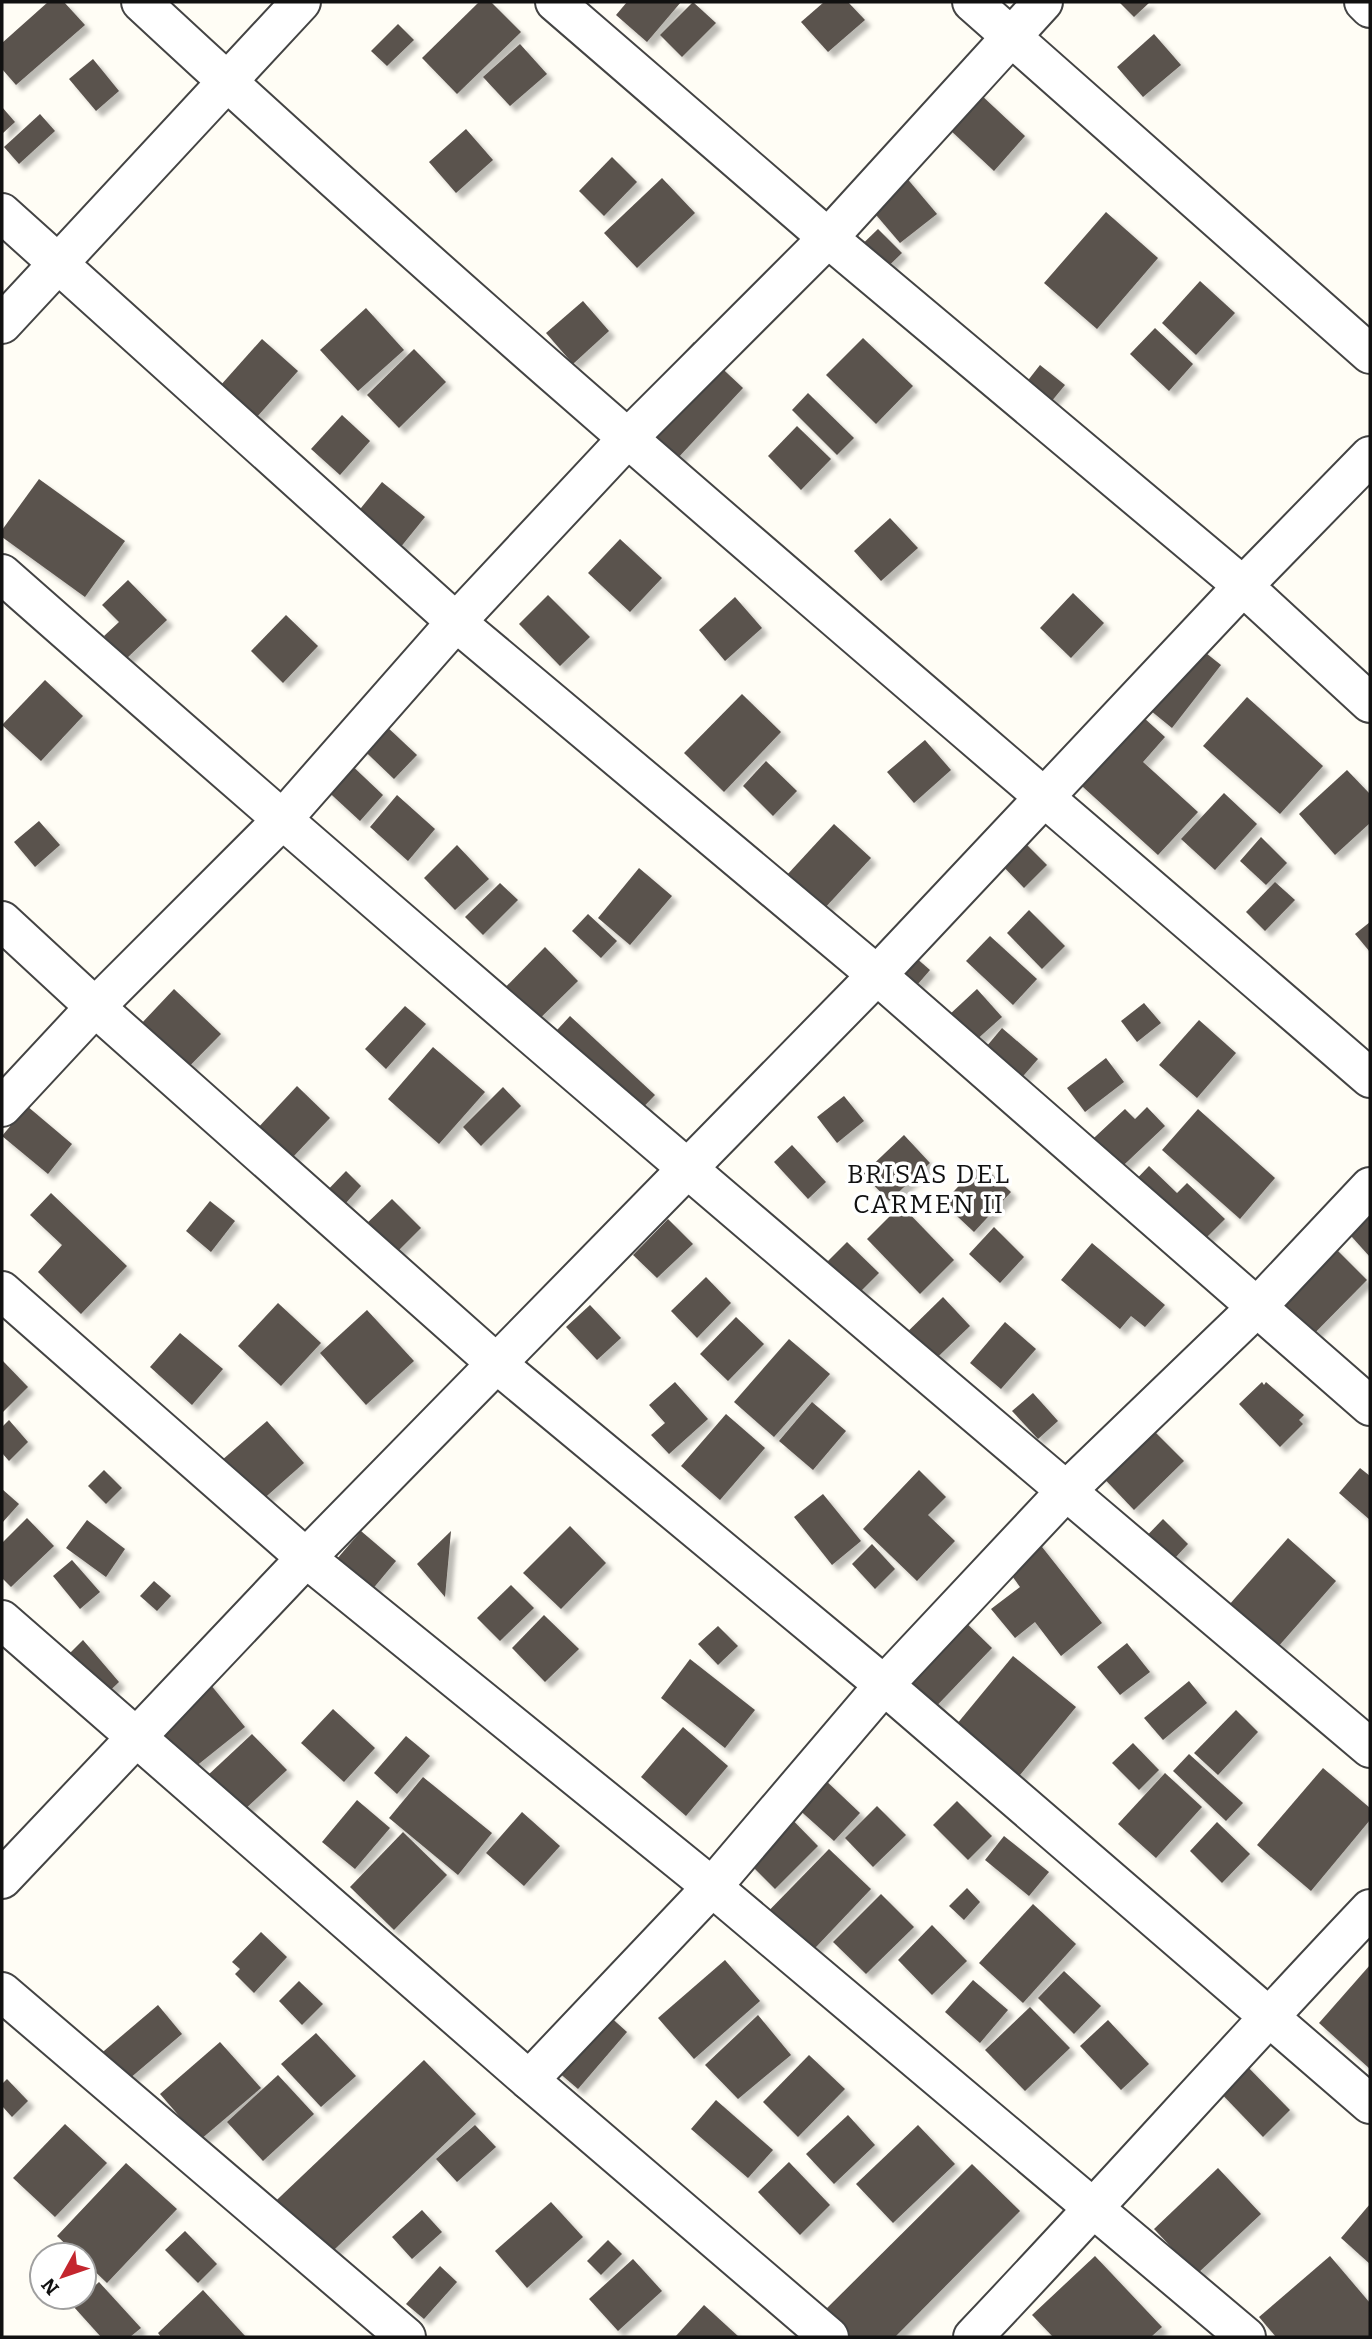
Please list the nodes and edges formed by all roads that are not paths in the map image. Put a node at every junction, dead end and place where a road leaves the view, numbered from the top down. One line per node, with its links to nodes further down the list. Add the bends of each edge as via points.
1 (141, 2): 9 (street)
2 (301, 2): 9 (street)
3 (555, 2): 11 (street)
4 (972, 2): 8 (street)
5 (1043, 2): 8 (street)
6 (1364, 2): 7 (street)
7 (1370, 8)
8 (1011, 35): 11 (street); 14 (street)
9 (227, 82): 12 (street); 15 (street)
10 (2, 213): 12 (street)
11 (828, 238): 15 (street); 18 (street)
12 (58, 262): 13 (street); 19 (street)
13 (2, 324)
14 (1370, 354)
15 (627, 439): 19 (street); 21 (street)
16 (1370, 456): 18 (street)
17 (2, 574): 22 (street)
18 (1243, 586): 20 (street); 21 (street)
19 (456, 622): 22 (street); 24 (street)
20 (1370, 703)
21 (1045, 796): 24 (street); 26 (street)
22 (281, 821): 25 (street); 28 (street)
23 (2, 921): 25 (street)
24 (877, 975): 28 (street); 31 (street)
25 (95, 1007): 27 (street); 32 (street)
26 (1370, 1078)
27 (2, 1107)
28 (687, 1170): 32 (street); 34 (street)
29 (1370, 1187): 31 (street)
30 (2, 1291): 35 (street)
31 (1256, 1308): 33 (street); 34 (street)
32 (497, 1364): 35 (street); 37 (street)
33 (1370, 1406)
34 (1066, 1491): 37 (street); 39 (street)
35 (306, 1558): 38 (street); 41 (street)
36 (2, 1620): 38 (street)
37 (884, 1685): 41 (street); 44 (street)
38 (138, 1737): 40 (street); 45 (street)
39 (1370, 1748)
40 (2, 1879)
41 (712, 1887): 45 (street); 47 (street)
42 (1370, 1909): 44 (street)
43 (2, 1992): 48 (street)
44 (1268, 2017): 46 (street); 47 (street)
45 (529, 2080): 49 (street)
46 (1370, 2104)
47 (1096, 2208): 50 (street); 51 (street)
48 (406, 2337)
49 (830, 2337)
50 (973, 2337)
51 (1246, 2337)

